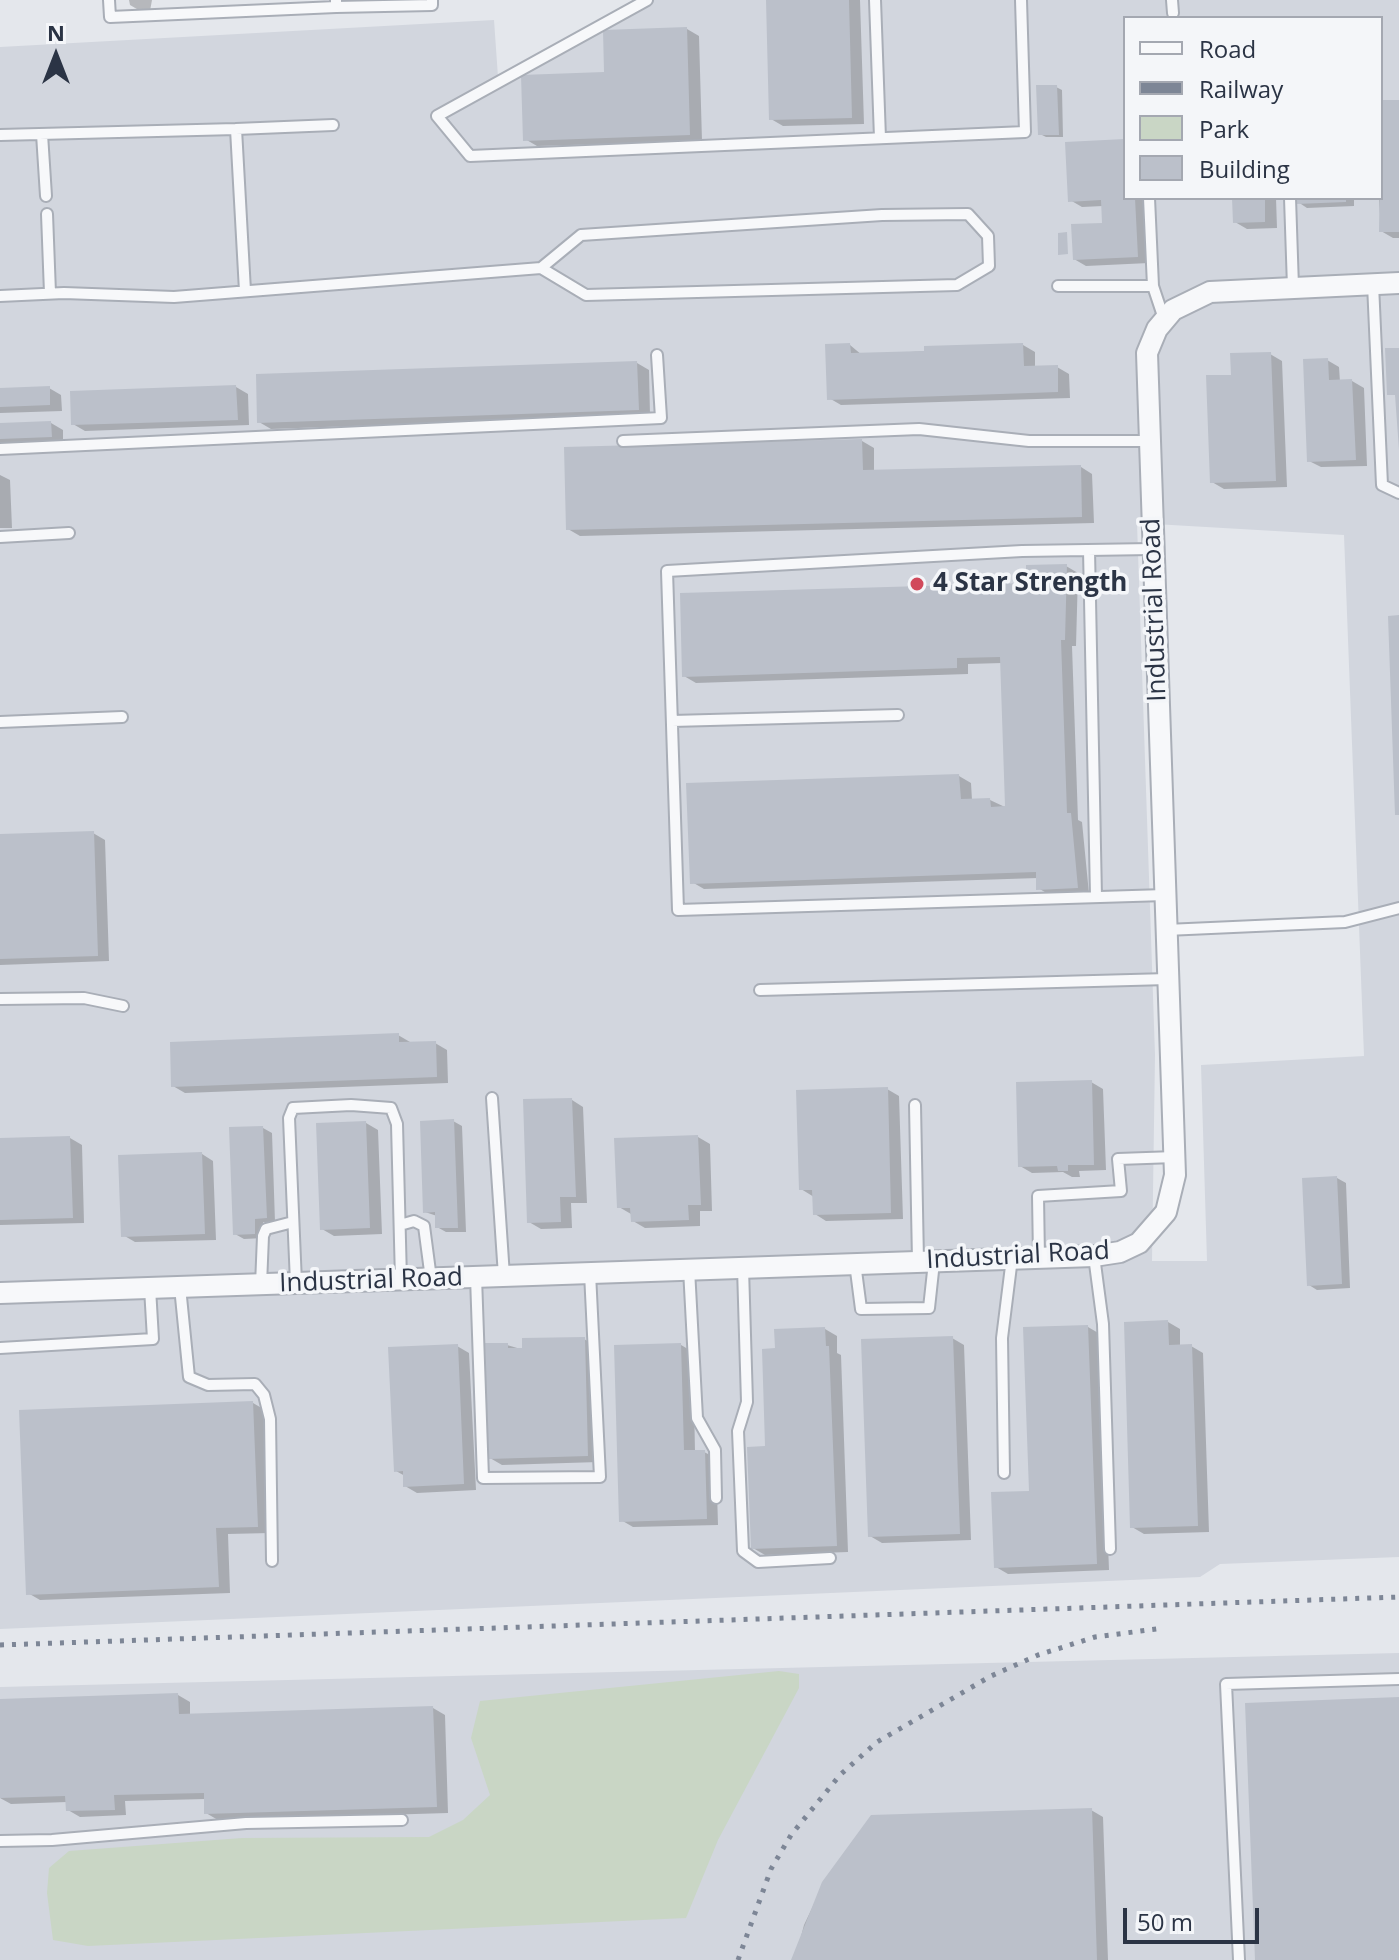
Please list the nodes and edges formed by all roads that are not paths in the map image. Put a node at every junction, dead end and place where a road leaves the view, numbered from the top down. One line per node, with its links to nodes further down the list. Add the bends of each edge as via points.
1 (109, 0): 8 (lane, via 110,17)
2 (432, 0): 7 (lane, via 432,5)
3 (647, 0): 14 (lane, via 437,116 470,156)
4 (875, 0): 14 (lane)
5 (1021, 0): 14 (lane, via 1025,132)
6 (1172, 0): 9 (lane)
7 (336, 4): 8 (lane)
8 (229, 6)
9 (1173, 13)
10 (333, 125): 11 (lane)
11 (236, 129): 12 (lane); 25 (lane)
12 (42, 134): 13 (lane); 15 (lane)
13 (0, 135)
14 (880, 138)
15 (46, 196)
16 (1149, 200): 23 (lane)
17 (1290, 200): 24 (lane)
18 (47, 214): 26 (lane)
19 (541, 268): 19 (lane, via 581,235 968,214 988,236 989,266 957,285 586,295); 25 (lane)
20 (1399, 283): 21 (street)
21 (1373, 284): 24 (street); 33 (lane, via 1382,485)
22 (1058, 286): 23 (lane)
23 (1153, 286): 28 (lane)
24 (1293, 287): 28 (street, via 1210,292 1183,303)
25 (245, 291): 26 (lane, via 174,297)
26 (50, 293): 27 (lane)
27 (0, 296)
28 (1164, 319): 31 (street, Industrial Road, via 1145,365)
29 (657, 355): 32 (lane, via 661,418)
30 (623, 441): 31 (lane, via 919,429 1029,441)
31 (1148, 441): 36 (street, Industrial Road)
32 (0, 449)
33 (1399, 493)
34 (69, 533): 35 (lane)
35 (0, 537)
36 (1152, 549): 37 (lane); 42 (street, Industrial Road)
37 (1089, 550): 40 (lane, via 667,571); 43 (lane)
38 (898, 715): 40 (lane)
39 (122, 717): 41 (lane)
40 (672, 721): 43 (lane, via 678,910)
41 (0, 722)
42 (1165, 895): 43 (lane); 45 (street, Industrial Road)
43 (1096, 897)
44 (1399, 908): 45 (lane, via 1345,922)
45 (1166, 930): 46 (street, Industrial Road)
46 (1168, 979): 47 (lane); 52 (street, Industrial Road)
47 (760, 990)
48 (0, 999): 49 (lane, via 84,998)
49 (123, 1006)
50 (492, 1098): 63 (lane)
51 (915, 1105): 58 (lane)
52 (1175, 1157): 55 (street, Industrial Road, via 1174,1192 1155,1229 1120,1252); 57 (lane, via 1118,1159 1121,1191 1038,1196)
53 (293, 1222): 54 (lane, via 293,1108 351,1105 391,1108 397,1124); 67 (lane); 68 (lane, via 266,1229)
54 (400, 1225): 65 (lane, via 414,1221 424,1226); 66 (lane)
55 (1094, 1256): 57 (street, Industrial Road); 75 (lane, via 1103,1324)
56 (1012, 1258): 57 (street, Industrial Road); 58 (street, Industrial Road); 73 (lane, via 1002,1338)
57 (1039, 1258)
58 (926, 1261): 59 (street, Industrial Road); 59 (lane, via 929,1308 861,1309)
59 (855, 1263): 60 (street, Industrial Road)
60 (743, 1266): 61 (street, Industrial Road); 76 (lane, via 747,1402 738,1431 743,1551 758,1562)
61 (689, 1268): 62 (street, Industrial Road); 74 (lane, via 697,1418 715,1450)
62 (590, 1273): 63 (street, Industrial Road); 64 (lane, via 600,1477 483,1478)
63 (504, 1276): 64 (street, Industrial Road)
64 (476, 1277): 65 (street, Industrial Road)
65 (431, 1279): 66 (street, Industrial Road)
66 (401, 1280): 67 (street, Industrial Road)
67 (296, 1283): 68 (street, Industrial Road)
68 (261, 1285): 69 (street, Industrial Road)
69 (180, 1287): 70 (street, Industrial Road); 77 (lane, via 189,1377 208,1385 255,1384 264,1395 270,1419)
70 (150, 1288): 71 (street, Industrial Road); 72 (lane, via 153,1339)
71 (0, 1293)
72 (0, 1348)
73 (1004, 1473)
74 (716, 1498)
75 (1110, 1549)
76 (830, 1558)
77 (272, 1561)
78 (1399, 1679): 81 (lane, via 1226,1684)
79 (402, 1820): 80 (lane, via 246,1823)
80 (0, 1841)
81 (1239, 1960)

